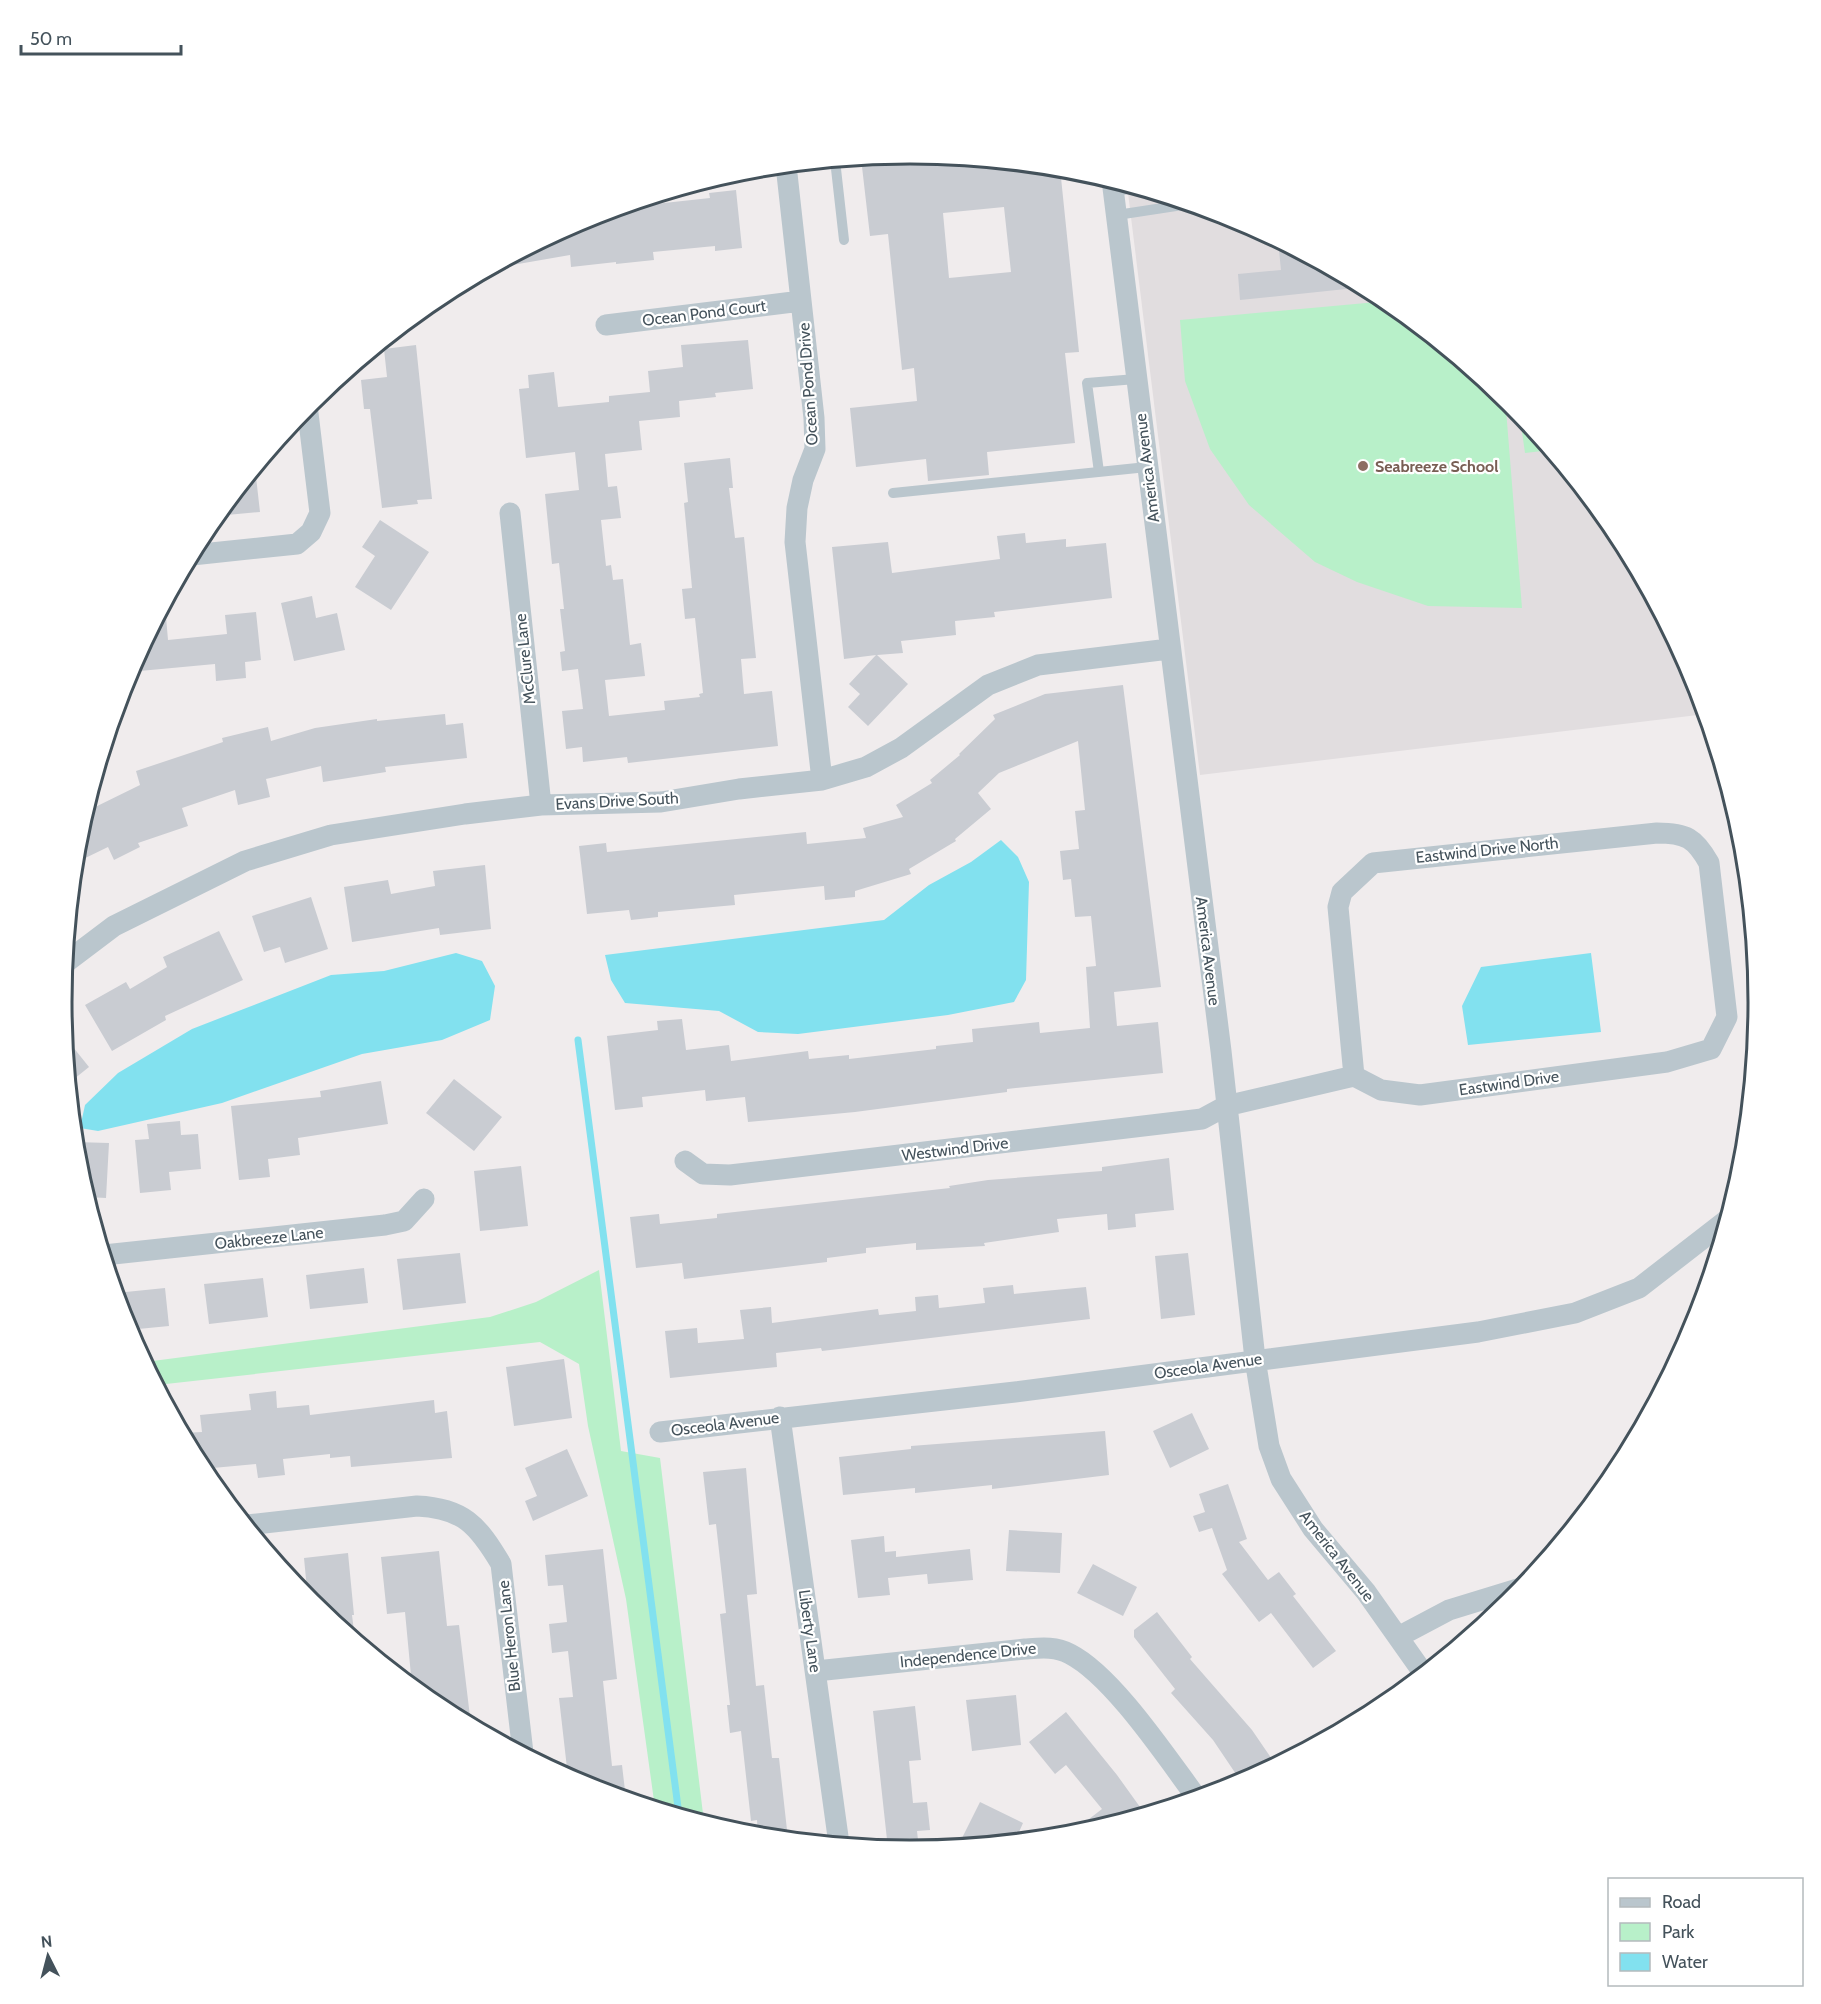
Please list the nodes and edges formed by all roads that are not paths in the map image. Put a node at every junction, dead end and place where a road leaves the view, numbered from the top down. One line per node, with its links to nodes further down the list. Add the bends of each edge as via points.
1 (836, 167): 6 (lane)
2 (787, 173): 7 (street, Ocean Pond Drive)
3 (1113, 189): 5 (street, America Avenue)
4 (1164, 203): 5 (lane)
5 (1117, 215): 9 (street, America Avenue)
6 (844, 240)
7 (801, 301): 8 (street, Ocean Pond Court); 17 (street, Ocean Pond Drive, via 815,449 799,499 795,542)
8 (606, 326)
9 (1136, 379): 11 (street, America Avenue); 12 (lane, via 1087,383)
10 (309, 418): 15 (street, via 320,513 311,532 297,544)
11 (1147, 467): 12 (lane); 16 (street, America Avenue)
12 (1099, 472): 13 (lane)
13 (893, 493)
14 (510, 513): 18 (street, McClure Lane)
15 (202, 554)
16 (1169, 649): 17 (street, Evans Drive South, via 1038,665 988,685 901,748 866,767); 22 (street, America Avenue)
17 (822, 780): 18 (street, Evans Drive South, via 661,802)
18 (541, 805): 19 (street, Evans Drive South, via 331,835 245,861 114,926)
19 (74, 956)
20 (1722, 968): 21 (street, Eastwind Drive, via 1727,1017 1711,1049 1667,1062 1420,1095 1381,1090); 21 (street, Eastwind Drive North, via 1709,863 1700,846 1680,833 1587,839 1373,863 1342,892 1338,907)
21 (1354, 1076): 22 (street)
22 (1226, 1106): 23 (street, Westwind Drive, via 1202,1119 730,1176 703,1174); 27 (street, America Avenue)
23 (685, 1161)
24 (424, 1199): 26 (street, Oakbreeze Lane, via 404,1221 385,1225)
25 (1718, 1227): 27 (street, Osceola Avenue, via 1639,1288 1575,1314 1478,1332)
26 (111, 1254)
27 (1255, 1359): 28 (street, Osceola Avenue, via 1015,1392); 32 (street, America Avenue, via 1269,1446 1281,1479 1313,1529)
28 (780, 1417): 29 (street, Osceola Avenue); 34 (street, Liberty Lane)
29 (660, 1432)
30 (255, 1524): 35 (street, Blue Heron Lane, via 417,1506 442,1507 465,1517 488,1541 501,1563)
31 (1505, 1593): 32 (street, via 1449,1610)
32 (1398, 1637): 33 (street, America Avenue)
33 (1420, 1668)
34 (816, 1671): 36 (street, Independence Drive, via 1051,1647 1069,1653 1093,1670 1138,1719); 37 (street, Liberty Lane)
35 (522, 1744)
36 (1192, 1791)
37 (838, 1837)

